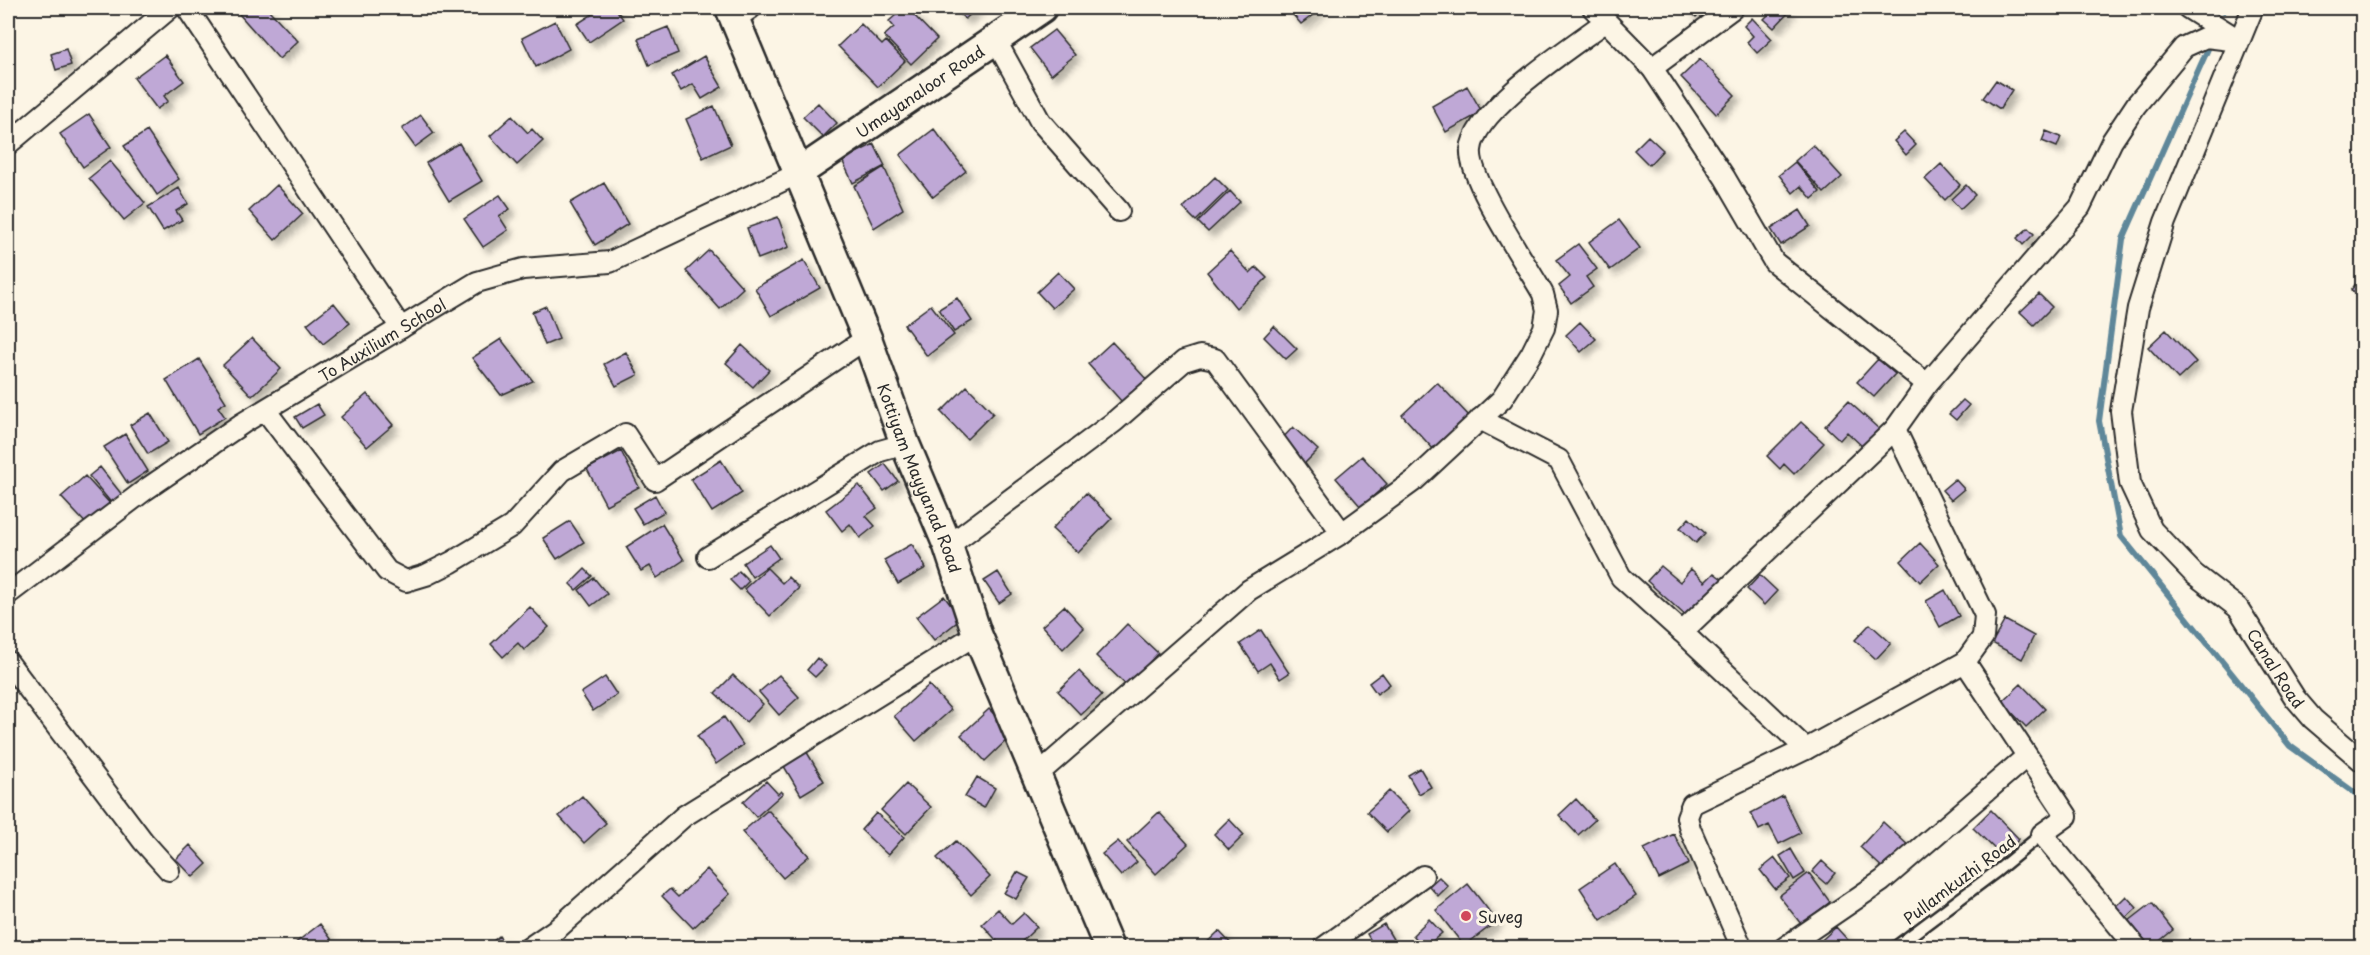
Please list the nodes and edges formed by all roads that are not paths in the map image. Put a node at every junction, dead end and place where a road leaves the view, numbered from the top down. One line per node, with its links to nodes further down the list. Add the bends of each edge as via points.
1 (187, 8): 15 (street)
2 (1733, 8): 11 (street)
3 (2188, 8): 10 (street)
4 (2253, 8): 10 (street, Canal Road)
5 (163, 9): 12 (street)
6 (739, 11): 13 (main road, Kottiyam Mayyanad Road)
7 (1026, 12): 9 (main road, Umayanaloor Road)
8 (1599, 15): 11 (street); 19 (street, via 1496,106 1478,131 1471,150 1473,168 1486,196 1543,294 1547,310 1544,328 1531,354 1502,399)
9 (995, 39): 13 (main road, Umayanaloor Road); 14 (street, via 1040,121)
10 (2239, 40): 17 (street, via 2206,37 2184,47 2112,141 2075,214); 32 (street, Canal Road, via 2165,222 2138,308 2121,411 2130,483 2152,530 2194,574 2238,608 2295,698)
11 (1653, 68): 17 (street, via 1774,262)
12 (8, 144)
13 (797, 174): 15 (street, To Auxilium School, via 610,262 523,269 477,282); 16 (main road, Kottiyam Mayyanad Road)
14 (1119, 211)
15 (401, 328): 18 (street, To Auxilium School)
16 (867, 338): 18 (street, via 655,480 625,434 562,471 512,526 443,567 406,581 387,570); 21 (main road, Kottiyam Mayyanad Road)
17 (1927, 384): 20 (street)
18 (266, 411): 25 (street, To Auxilium School, via 145,490)
19 (1480, 420): 22 (street, via 1415,480); 26 (street, via 1559,460 1621,577)
20 (1895, 429): 26 (street); 29 (street, via 1985,615 1983,637)
21 (905, 444): 23 (main road, Kottiyam Mayyanad Road); 24 (street, via 880,451)
22 (1342, 533): 23 (street, via 1215,359 1200,356 1184,361 1114,422); 33 (street, via 1249,591)
23 (948, 546): 27 (main road, Kottiyam Mayyanad Road)
24 (708, 557)
25 (8, 594)
26 (1682, 632): 30 (street)
27 (977, 634): 33 (main road, Kottiyam Mayyanad Road); 37 (street, via 684,816 558,928)
28 (8, 662): 35 (street)
29 (1965, 662): 30 (street); 31 (street)
30 (1806, 749): 40 (street, via 1692,804 1687,817)
31 (2026, 757): 34 (street, via 2067,816); 41 (street, via 1882,880)
32 (2362, 761)
33 (1037, 775): 38 (main road, Kottiyam Mayyanad Road)
34 (2042, 834): 42 (lane, Pullamkuzhi Road); 43 (street)
35 (169, 870)
36 (1423, 876): 39 (street)
37 (529, 948)
38 (1109, 948)
39 (1323, 948)
40 (1742, 948)
41 (1784, 948)
42 (1894, 948)
43 (2137, 948)

